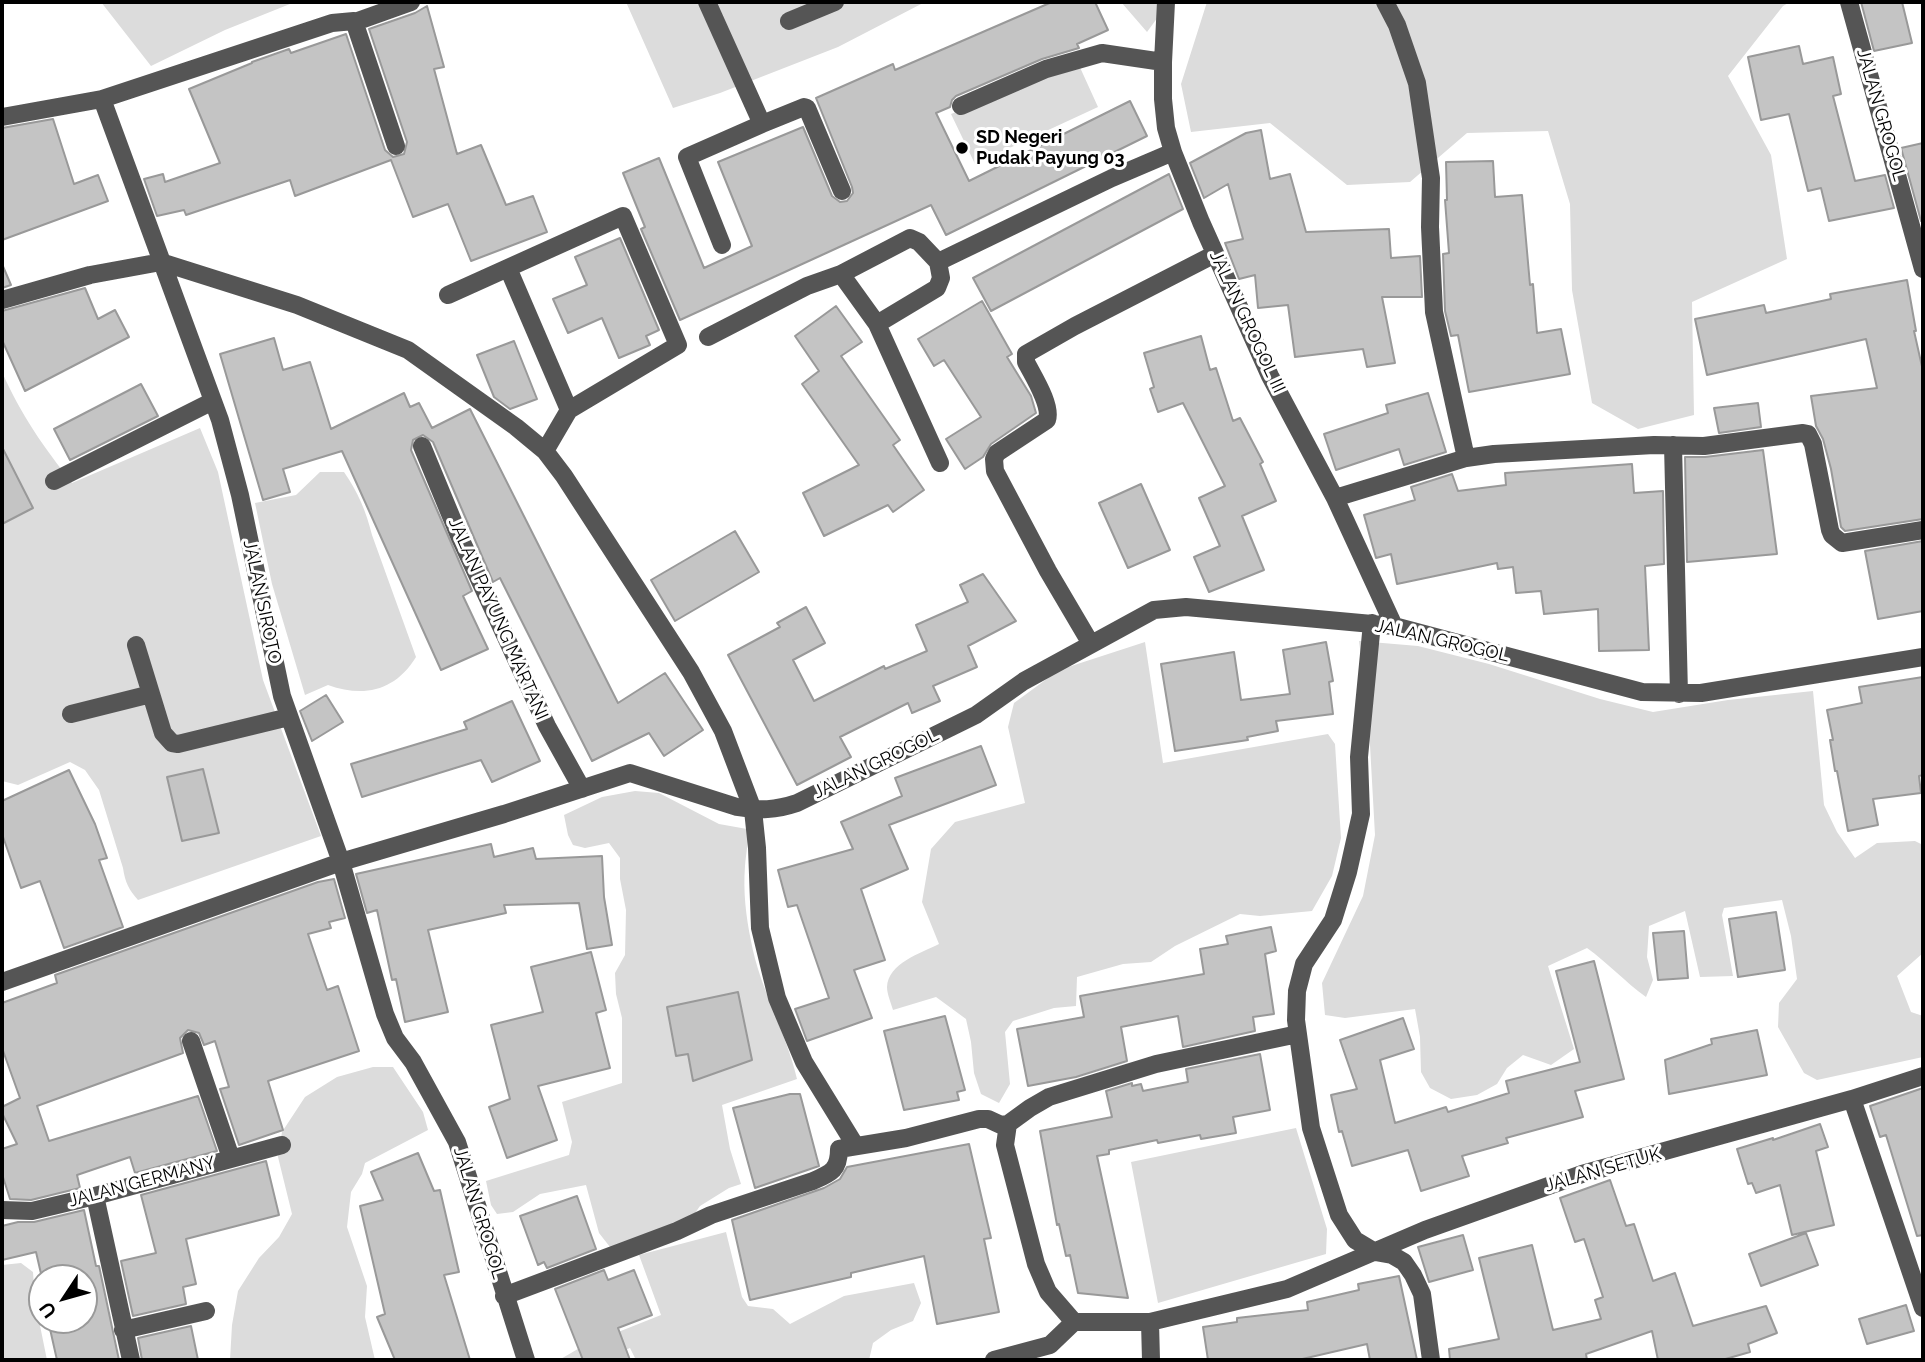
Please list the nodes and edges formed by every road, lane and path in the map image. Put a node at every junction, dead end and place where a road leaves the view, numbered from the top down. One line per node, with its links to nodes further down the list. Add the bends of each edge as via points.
1 (411, 2): 8 (street)
2 (707, 2): 13 (street)
3 (835, 2): 7 (street)
4 (1166, 2): 9 (street, JALAN GROGOL III)
5 (1385, 2): 33 (street, via 1417,83 1431,178 1434,312)
6 (1849, 2): 22 (street, JALAN GROGOL)
7 (789, 21)
8 (355, 22): 10 (street, via 332,23); 14 (street)
9 (1163, 62): 11 (street, via 1102,53 1046,69); 15 (street, JALAN GROGOL III, via 1166,128)
10 (102, 99): 12 (street); 19 (street, JALAN SIROTO)
11 (961, 106)
12 (2, 117)
13 (762, 124): 16 (street, via 807,108); 17 (street, via 687,157)
14 (396, 146)
15 (1173, 152): 18 (street, JALAN GROGOL III); 20 (street)
16 (842, 191)
17 (722, 245)
18 (1215, 254): 36 (street, JALAN GROGOL III, via 1270,376); 40 (street, via 1026,354 1049,416 997,453 995,471)
19 (161, 262): 25 (street, via 90,275); 28 (street, JALAN SIROTO); 32 (street, via 297,305 408,351)
20 (938, 262): 23 (street, via 910,239); 26 (street, via 941,278 937,288)
21 (508, 268): 24 (street); 29 (street); 29 (street, via 623,216 678,345)
22 (1923, 269)
23 (841, 274): 26 (street); 27 (street, via 807,286)
24 (448, 295)
25 (2, 300)
26 (877, 324): 34 (street)
27 (708, 337)
28 (213, 401): 35 (street); 46 (street, JALAN SIROTO, via 240,495)
29 (569, 410): 32 (street)
30 (1673, 444): 33 (street); 37 (street, via 1704,446 1808,434 1836,540); 44 (street)
31 (422, 446): 47 (street, JALAN PAYUNG MARTANI, via 547,726)
32 (545, 451): 48 (street, via 691,672 723,731)
33 (1466, 458): 36 (street)
34 (940, 463)
35 (54, 481)
36 (1335, 498): 39 (street, JALAN GROGOL III)
37 (1923, 530)
38 (1372, 623): 39 (street, JALAN GROGOL); 40 (street, JALAN GROGOL, via 1186,607 1154,610); 51 (street, via 1359,757 1361,814 1333,920 1304,964 1297,991)
39 (1394, 625): 44 (street, JALAN GROGOL, via 1642,692)
40 (1091, 644): 48 (street, JALAN GROGOL, via 964,721 797,803 777,810)
41 (136, 645): 43 (street)
42 (1923, 657): 44 (street, JALAN GROGOL)
43 (151, 694): 45 (street); 46 (street, via 163,733 178,744)
44 (1679, 694)
45 (71, 714)
46 (289, 717): 49 (street, JALAN SIROTO)
47 (582, 789): 48 (street, JALAN GROGOL, via 630,773); 49 (street, JALAN GROGOL)
48 (753, 810): 57 (street, via 760,928 777,999 804,1062)
49 (341, 862): 50 (street); 63 (street, JALAN GROGOL, via 385,1014 457,1142)
50 (2, 982)
51 (1298, 1034): 55 (street, via 1156,1065 1049,1097); 61 (street, via 1311,1128 1339,1215 1355,1240)
52 (191, 1041): 58 (street)
53 (1923, 1076): 54 (street, JALAN SETUK)
54 (1852, 1099): 61 (street, JALAN SETUK, via 1582,1174); 62 (street)
55 (1008, 1124): 57 (street, via 979,1119 906,1138); 66 (street, via 1005,1145 1036,1264 1048,1293)
56 (282, 1145): 58 (street, JALAN GERMANY)
57 (855, 1145): 63 (street, via 839,1149 839,1162 829,1174 813,1181 711,1214 666,1236)
58 (231, 1158): 59 (street, JALAN GERMANY)
59 (95, 1196): 60 (street, JALAN GERMANY, via 32,1211); 68 (street)
60 (2, 1210)
61 (1375, 1252): 67 (street, JALAN SETUK, via 1287,1289); 73 (street, via 1404,1262 1413,1275 1422,1294)
62 (1916, 1262): 64 (street)
63 (504, 1296): 70 (street, JALAN GROGOL)
64 (1923, 1308)
65 (206, 1311): 68 (street)
66 (1074, 1322): 67 (street, JALAN SETUK); 71 (street, via 1050,1345)
67 (1150, 1322): 72 (street)
68 (122, 1330): 69 (street)
69 (131, 1360)
70 (526, 1360)
71 (994, 1360)
72 (1152, 1360)
73 (1431, 1360)

